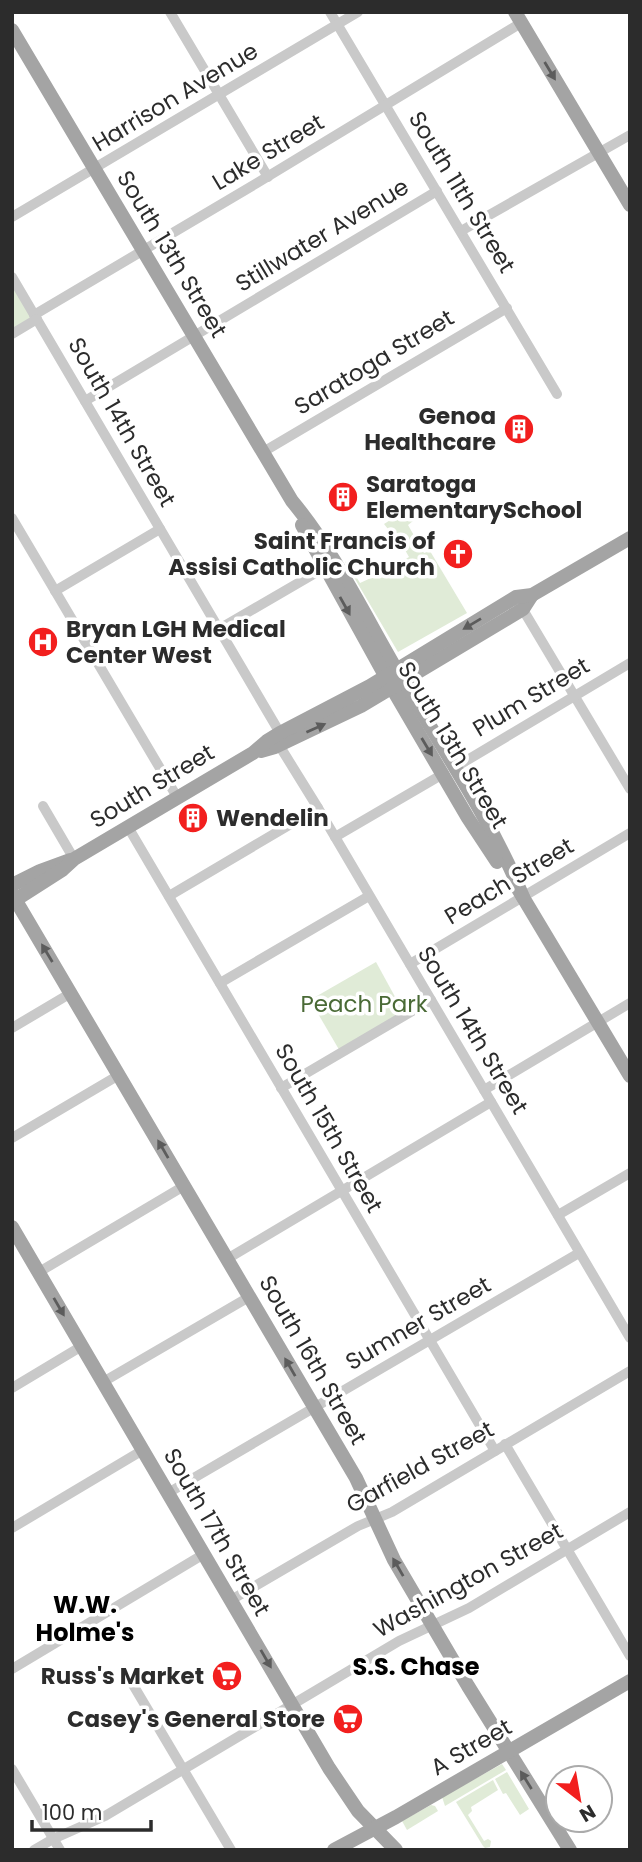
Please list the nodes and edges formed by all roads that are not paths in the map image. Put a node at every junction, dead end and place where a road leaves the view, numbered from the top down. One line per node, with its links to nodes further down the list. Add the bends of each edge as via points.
1 (170, 12): 7 (street)
2 (330, 12): 5 (street, South 11th Street)
3 (358, 12): 5 (street, Harrison Avenue)
4 (518, 18): 8 (street, Lake Street); 10 (main road, one-way to 10)
5 (338, 24): 7 (street, Harrison Avenue); 8 (street, South 11th Street)
6 (12, 30): 11 (main road, South 13th Street)
7 (219, 95): 11 (street, Harrison Avenue); 12 (street)
8 (385, 105): 12 (street, Lake Street); 13 (street, South 11th Street)
9 (630, 135): 10 (street)
10 (599, 153): 14 (main road); 16 (street)
11 (95, 169): 15 (street, Harrison Avenue); 17 (main road, South 13th Street)
12 (268, 177): 17 (street, Lake Street)
13 (437, 191): 16 (street, South 11th Street); 22 (street, Stillwater Avenue)
14 (630, 205)
15 (12, 217)
16 (461, 231): 19 (street, South 11th Street)
17 (144, 251): 20 (street, Lake Street); 22 (main road, South 13th Street)
18 (12, 278): 20 (street, South 14th Street)
19 (507, 308): 23 (street, South 11th Street); 25 (street, Saratoga Street)
20 (36, 317): 21 (street, Lake Street); 24 (street, South 14th Street)
21 (12, 334)
22 (194, 336): 24 (street, Stillwater Avenue); 25 (main road, South 13th Street)
23 (557, 394)
24 (85, 401): 28 (street, South 14th Street)
25 (263, 452): 26 (main road, South 13th Street)
26 (292, 501): 30 (main road, South 13th Street); 35 (main road, South 13th Street, via 315,531)
27 (12, 518): 31 (street)
28 (160, 529): 31 (street); 33 (street, South 14th Street)
29 (630, 538): 32 (main road, South Street)
30 (324, 568): 33 (street); 35 (main road, South 13th Street, one-way to 35)
31 (55, 591): 40 (street)
32 (519, 603): 35 (main road, South Street); 36 (street)
33 (219, 629): 37 (street, South 14th Street)
34 (630, 663): 36 (street, Plum Street)
35 (394, 679): 37 (main road, South Street); 38 (main road, South 13th Street)
36 (574, 696): 38 (street, Plum Street); 39 (street)
37 (279, 739): 40 (main road, South Street); 42 (street, South 14th Street)
38 (449, 771): 45 (street, Plum Street); 50 (main road, South 13th Street, via 468,818)
39 (630, 789)
40 (177, 797): 43 (main road, South Street)
41 (43, 806): 46 (street)
42 (318, 808): 45 (street, South 14th Street); 48 (street)
43 (128, 827): 46 (main road, South Street); 48 (street, South 15th Street)
44 (630, 833): 50 (street, Peach Street)
45 (335, 837): 49 (street, South 14th Street)
46 (74, 859): 47 (main road, South Street)
47 (13, 895): 53 (main road, South 16th Street, one-way to 47)
48 (169, 896): 52 (street, South 15th Street)
49 (369, 896): 51 (street, South 14th Street); 52 (street)
50 (523, 897): 51 (street, Peach Street); 56 (main road, South 13th Street)
51 (410, 964): 54 (street, South 14th Street)
52 (220, 983): 60 (street, South 15th Street)
53 (71, 993): 57 (street); 58 (main road, South 16th Street)
54 (431, 1000): 60 (street); 61 (street, South 14th Street)
55 (630, 1003): 56 (street)
56 (598, 1022): 59 (main road, South 13th Street); 61 (street)
57 (12, 1028)
58 (119, 1075): 63 (street); 65 (main road, South 16th Street, one-way to 58)
59 (630, 1076)
60 (281, 1088): 66 (street, South 15th Street)
61 (484, 1090): 62 (street, South 14th Street)
62 (491, 1102): 66 (street); 67 (street, South 14th Street)
63 (12, 1138)
64 (630, 1173): 67 (street)
65 (184, 1186): 71 (main road, South 16th Street); 72 (street)
66 (342, 1190): 71 (street); 75 (street, South 15th Street)
67 (558, 1215): 70 (street, South 14th Street)
68 (12, 1227): 69 (main road, South 17th Street)
69 (17, 1245): 72 (main road, South 17th Street)
70 (579, 1253): 74 (street, South 14th Street); 75 (street, Sumner Street)
71 (227, 1258): 73 (main road, South 16th Street)
72 (39, 1272): 76 (main road, South 17th Street, one-way to 76)
73 (249, 1297): 78 (street); 80 (main road, South 16th Street, one-way to 73)
74 (630, 1338)
75 (430, 1341): 80 (street, Sumner Street); 83 (street, South 15th Street)
76 (82, 1346): 78 (main road, South 17th Street); 79 (street)
77 (630, 1371): 81 (street, Garfield Street)
78 (103, 1382): 82 (main road, South 17th Street)
79 (12, 1388)
80 (314, 1408): 84 (street, Sumner Street); 86 (main road, South 16th Street)
81 (505, 1444): 83 (street, Garfield Street); 88 (street)
82 (143, 1450): 84 (main road, South 17th Street); 87 (street)
83 (495, 1451): 86 (street, Garfield Street)
84 (168, 1493): 89 (main road, South 17th Street)
85 (630, 1512): 88 (street, Washington Street)
86 (375, 1518): 90 (street, Garfield Street); 91 (main road, South 16th Street, one-way to 86)
87 (12, 1528)
88 (567, 1550): 91 (street, Washington Street); 92 (street)
89 (204, 1554): 90 (main road, South 17th Street); 93 (street)
90 (231, 1600): 96 (main road, South 17th Street, one-way to 96)
91 (432, 1625): 96 (street, Washington Street); 97 (main road, South 16th Street)
92 (630, 1656)
93 (12, 1668)
94 (128, 1678): 99 (street)
95 (630, 1681): 97 (main road, A Street)
96 (292, 1705): 99 (street, Washington Street); 100 (main road, South 17th Street, via 348,1797)
97 (509, 1751): 100 (main road, A Street); 107 (main road, South 16th Street, one-way to 97)
98 (12, 1769): 101 (street)
99 (183, 1770): 101 (street, Washington Street, via 105,1816); 104 (street)
100 (375, 1827): 105 (main road, A Street); 106 (main road, South 17th Street)
101 (53, 1839): 102 (street, Washington Street); 103 (street)
102 (34, 1850)
103 (60, 1850)
104 (231, 1850)
105 (334, 1850)
106 (396, 1850)
107 (570, 1850)

